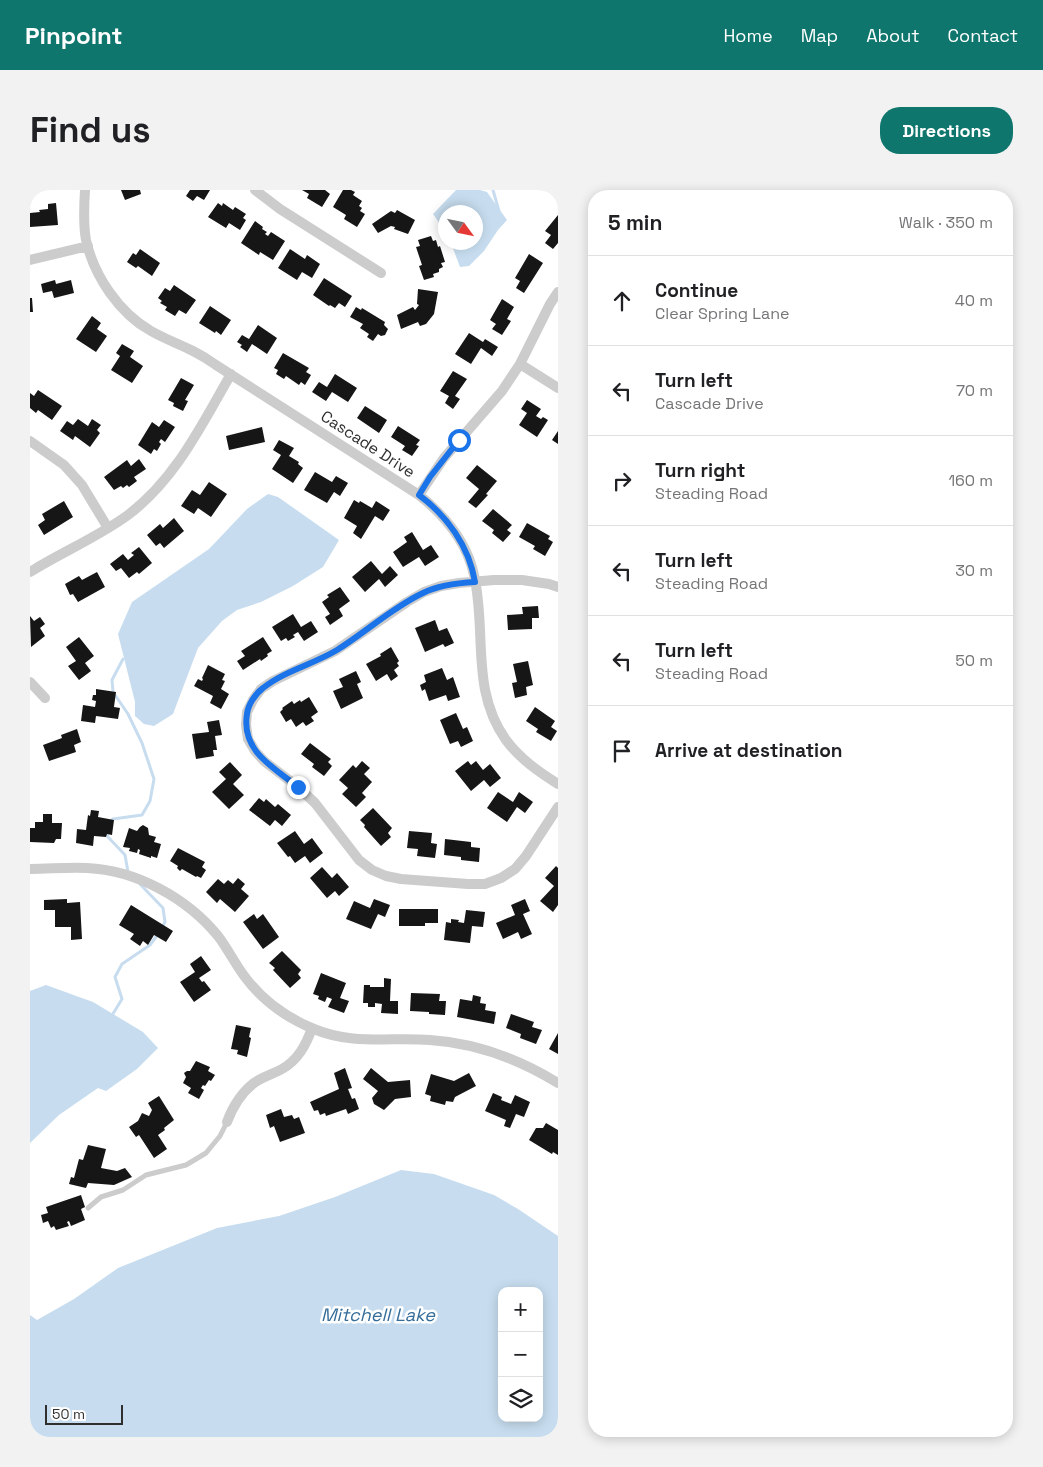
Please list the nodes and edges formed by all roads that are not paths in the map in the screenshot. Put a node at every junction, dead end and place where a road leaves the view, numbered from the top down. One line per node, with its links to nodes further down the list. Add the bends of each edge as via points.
1 (85, 190): 3 (street, Cascade Drive, via 84,220)
2 (255, 190): 5 (street)
3 (88, 246): 4 (street); 8 (street, Cascade Drive, via 101,277 131,316 150,331 195,352)
4 (30, 260)
5 (381, 273)
6 (558, 292): 7 (street)
7 (520, 364): 9 (street); 11 (street, via 502,391 444,458)
8 (231, 374): 11 (street, Cascade Drive); 12 (street, via 169,476 150,497)
9 (558, 388)
10 (30, 440): 12 (street, via 64,465 82,485)
11 (419, 495): 14 (street, Cascade Drive, via 436,508 452,528 465,550)
12 (108, 528): 13 (street)
13 (30, 572)
14 (475, 582): 15 (street, via 522,580); 18 (street, Cascade Drive, via 482,677 494,720 520,757); 19 (street, via 459,582 424,592 336,651 272,681 261,689 247,712 248,739 264,761 315,803 359,860 386,876 468,884 485,884 501,878 526,856)
15 (558, 587)
16 (30, 682): 17 (street)
17 (45, 698)
18 (558, 784)
19 (558, 807)
20 (30, 869): 21 (street, via 89,868 134,877 158,887 200,916 260,995)
21 (312, 1028): 22 (street, via 345,1038 462,1043 522,1063); 23 (street, via 301,1052 291,1063 255,1082 243,1093)
22 (558, 1083)
23 (227, 1122): 24 (lane, via 206,1153 186,1165 146,1175 123,1190 101,1197)
24 (88, 1208)

